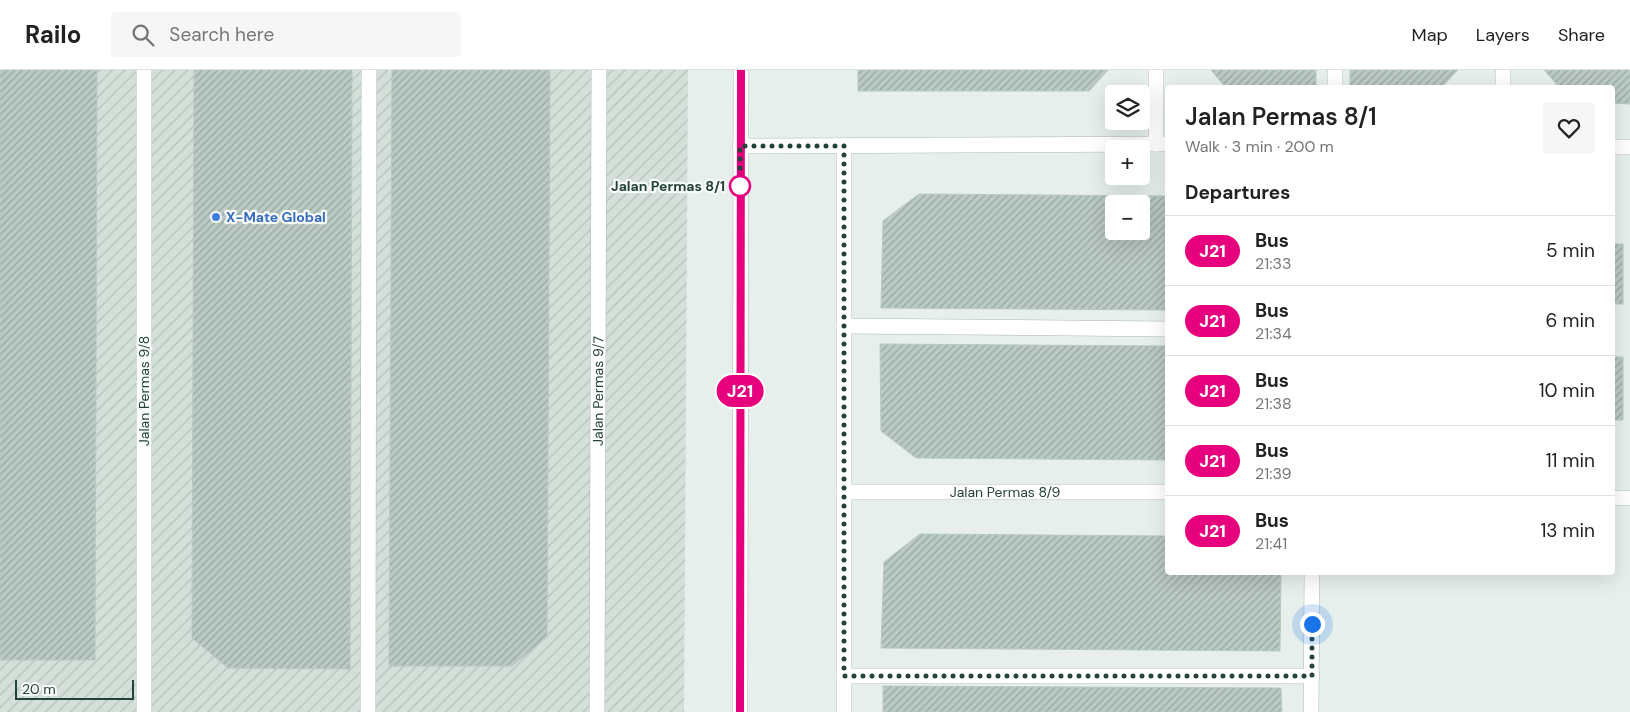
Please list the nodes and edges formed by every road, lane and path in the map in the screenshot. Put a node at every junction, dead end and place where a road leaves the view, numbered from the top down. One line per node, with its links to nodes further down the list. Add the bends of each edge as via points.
1 (144, 70): 24 (street, Jalan Permas 9/8)
2 (369, 70): 25 (street)
3 (599, 70): 26 (street, Jalan Permas 9/7)
4 (741, 70): 11 (street)
5 (1156, 70): 10 (street)
6 (1335, 70): 8 (street)
7 (1503, 70): 9 (street)
8 (1335, 85)
9 (1503, 85)
10 (1162, 144): 12 (street)
11 (740, 146): 12 (street); 27 (street)
12 (844, 146): 15 (street)
13 (1615, 146): 14 (street)
14 (1630, 146)
15 (844, 326): 16 (street); 17 (street)
16 (1165, 329)
17 (844, 492): 18 (street, Jalan Permas 8/9); 22 (street)
18 (1165, 492)
19 (1615, 498): 20 (street)
20 (1630, 498)
21 (1312, 575): 23 (street)
22 (844, 676): 23 (street); 28 (street)
23 (1312, 676): 29 (street)
24 (144, 712)
25 (368, 712)
26 (597, 712)
27 (740, 712)
28 (844, 712)
29 (1312, 712)

